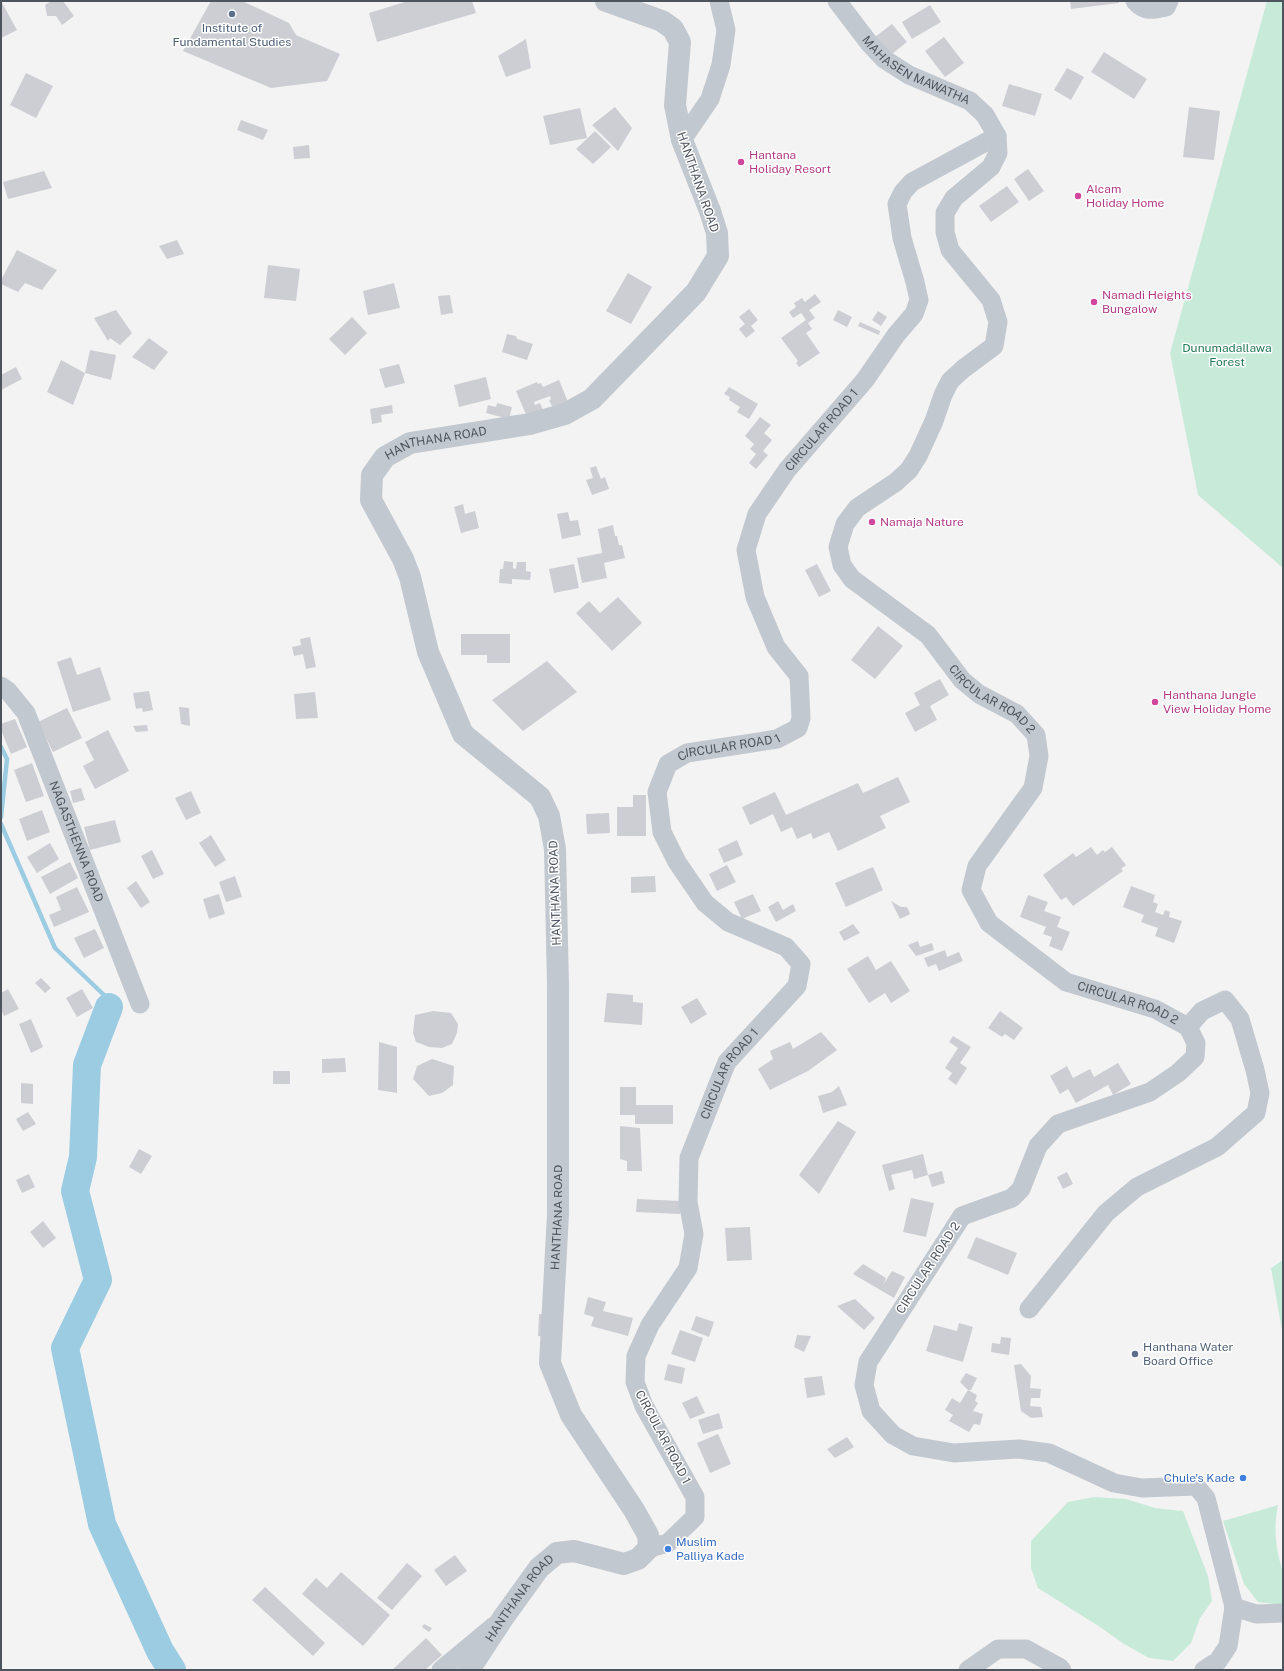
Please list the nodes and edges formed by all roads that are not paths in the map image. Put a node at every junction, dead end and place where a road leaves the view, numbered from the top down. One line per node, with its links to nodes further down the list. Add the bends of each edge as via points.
1 (606, 1): 7 (street, HANTHANA ROAD, via 662,21 673,29 680,42 675,105)
2 (719, 1): 7 (street, via 726,30 721,66 710,99)
3 (837, 1): 6 (street, MAHASEN MAWATHA, via 884,59 909,75 970,101 986,115)
4 (1134, 1): 5 (street, via 1140,7 1152,11 1166,7)
5 (1169, 1)
6 (997, 136): 10 (street, CIRCULAR ROAD 2, via 998,152 991,167 954,198 945,214 945,232 950,250 992,300 998,322 994,346 950,380 934,421 909,470 896,482 857,508 845,524 838,547 842,565 852,579 928,635 962,680 979,694 1017,714 1036,735 1038,756 1033,788 977,866 971,890 989,922 1066,982 1155,1009); 12 (street, CIRCULAR ROAD 1, via 912,182 903,192 897,204 902,238 919,300 914,314 865,380 787,470 757,514 746,550 756,597 776,647 799,676 801,718 798,728 776,739 686,753 668,764 657,792 662,832 677,862 705,903 728,922 786,947 801,964 797,986 727,1062 689,1158 688,1202 694,1234 688,1268 650,1325 636,1356 635,1382 644,1406 695,1497 695,1517 668,1543)
7 (682, 140): 12 (street, HANTHANA ROAD, via 717,233 718,256 696,292 592,399 565,414 530,424 410,443 385,457 372,475 371,500 403,559 410,577 428,652 463,734 540,797 549,816 555,849 558,986 558,1214 550,1363 571,1415 634,1510 648,1535)
8 (1, 686): 9 (street, NAGASTHENNA ROAD, via 26,713)
9 (140, 1004)
10 (1188, 1027): 11 (street, via 1202,1011 1225,1000 1240,1019 1255,1070 1260,1093 1256,1112 1217,1147 1137,1187 1106,1213); 13 (street, CIRCULAR ROAD 2, via 1196,1043 1195,1057 1178,1073 1150,1092 1058,1124 1038,1146 1021,1189 1012,1198 962,1216 868,1362 864,1385 871,1411 893,1435 913,1446 954,1453 1018,1449 1049,1453 1114,1483 1142,1488 1196,1486 1206,1498)
11 (1029, 1309)
12 (649, 1548): 15 (street, HANTHANA ROAD, via 638,1559 624,1564 574,1551 557,1553 540,1568)
13 (1234, 1607): 14 (street, via 1256,1614); 20 (street, CIRCULAR ROAD 2, via 1228,1646 1218,1661)
14 (1283, 1613)
15 (502, 1618): 16 (street); 17 (street, HANTHANA ROAD)
16 (441, 1670)
17 (469, 1670)
18 (968, 1670): 19 (street, via 998,1649 1026,1649)
19 (1062, 1670)
20 (1204, 1670)

